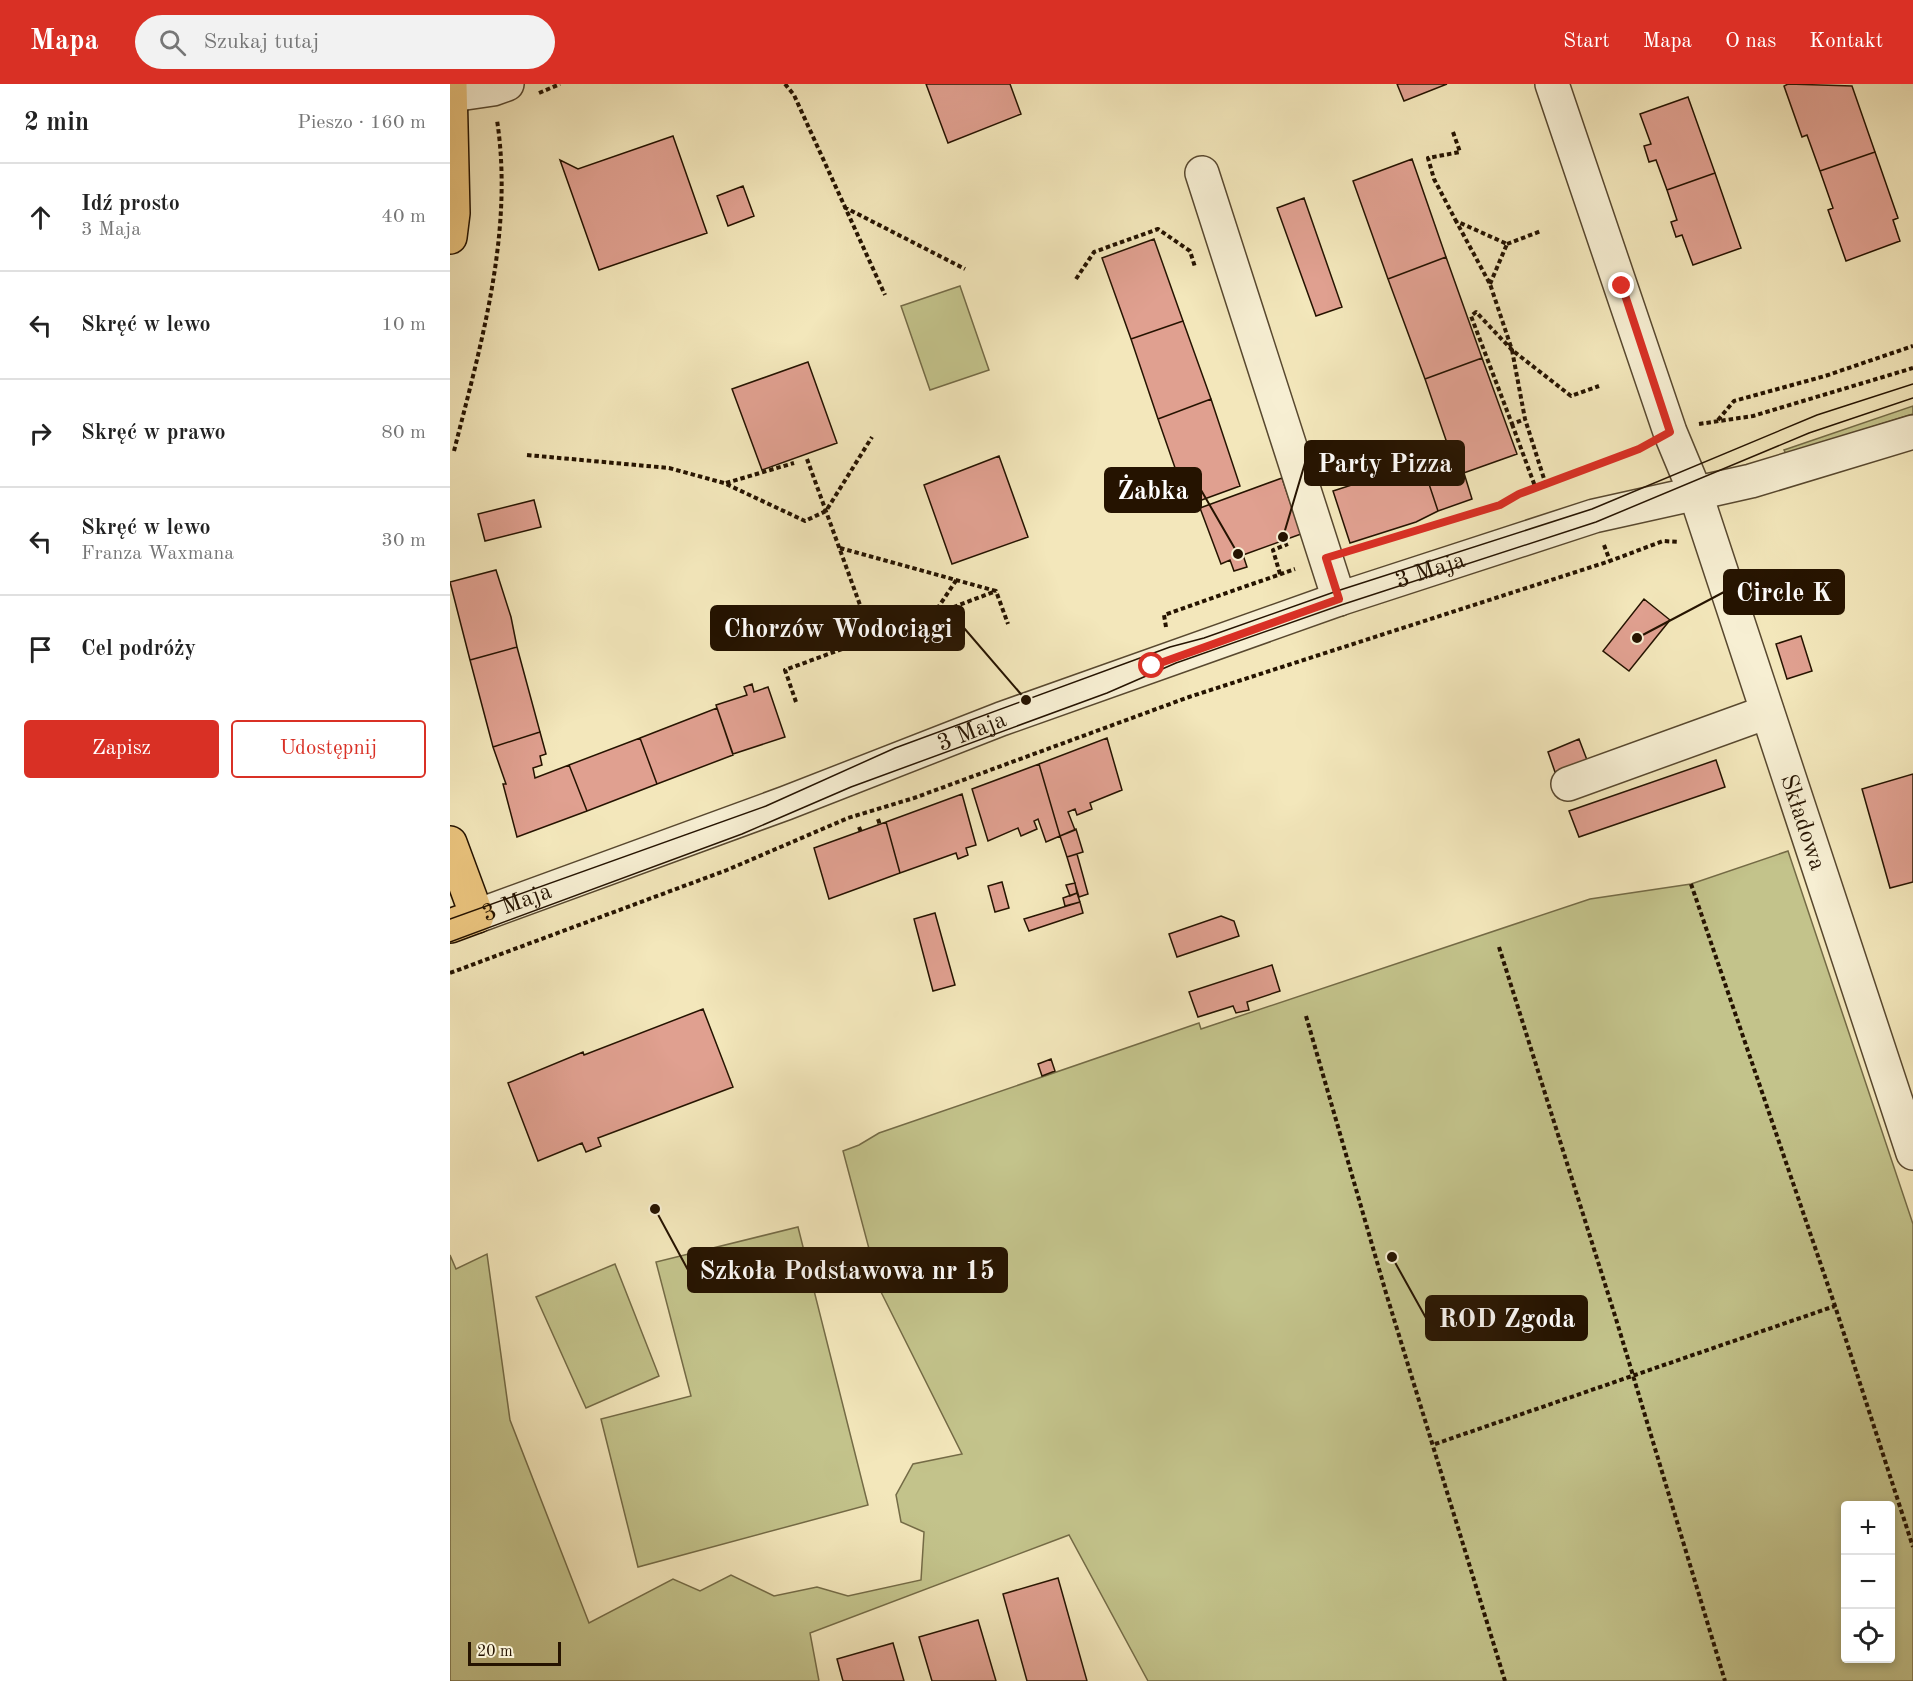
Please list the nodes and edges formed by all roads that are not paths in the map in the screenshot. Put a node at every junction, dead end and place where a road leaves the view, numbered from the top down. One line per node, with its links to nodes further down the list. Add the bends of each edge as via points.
1 (507, 84): 3 (street, via 493,89)
2 (1552, 84): 7 (street, Składowa, via 1670,432)
3 (451, 89): 5 (main road)
4 (1202, 173): 8 (street)
5 (450, 237)
6 (1913, 432): 7 (street, 3 Maja, via 1751,481)
7 (1695, 492): 8 (street, 3 Maja, via 1594,516); 9 (street, Składowa)
8 (1339, 599): 12 (street, 3 Maja, via 1001,719)
9 (1767, 712): 10 (street); 13 (street, Składowa)
10 (1568, 784)
11 (450, 843): 12 (main road)
12 (464, 921)
13 (1913, 1153)

